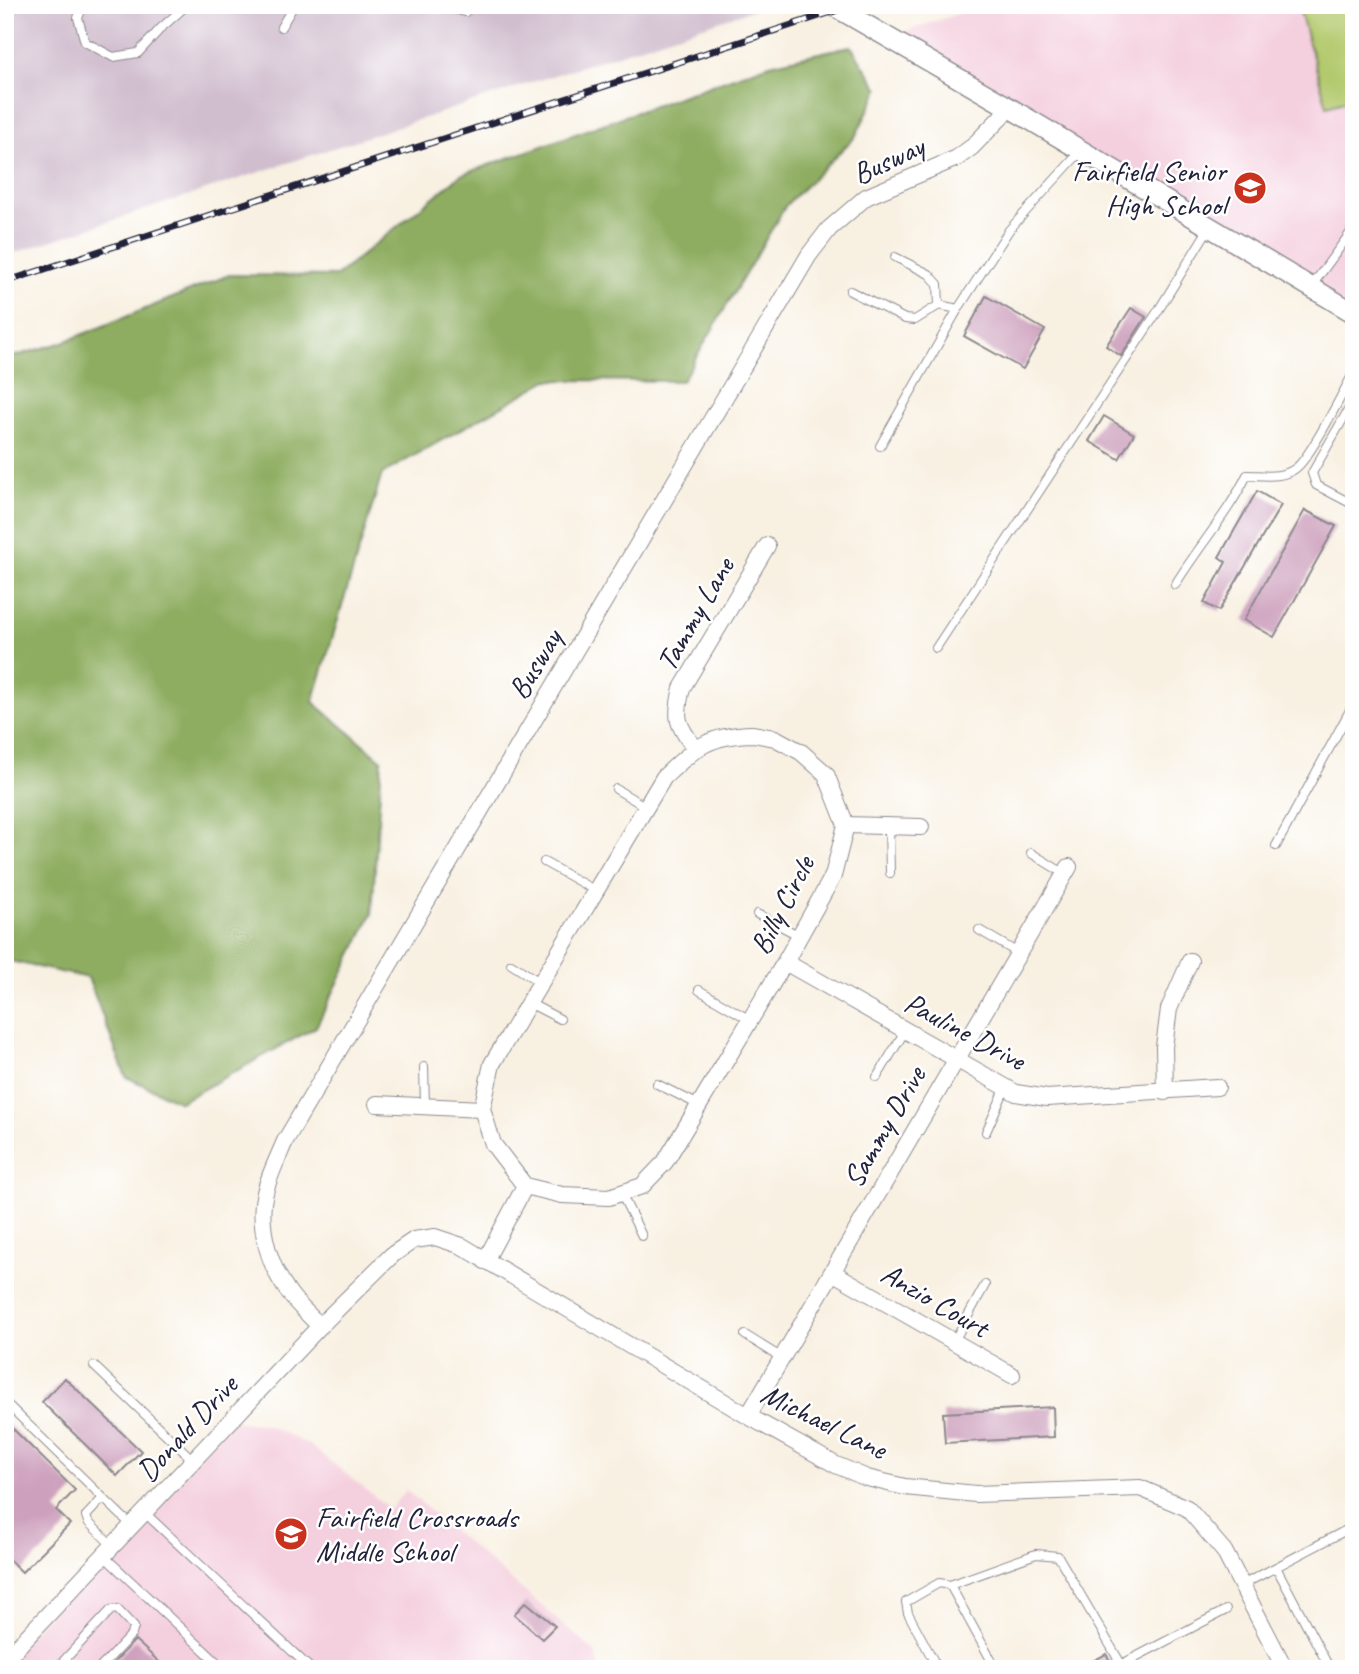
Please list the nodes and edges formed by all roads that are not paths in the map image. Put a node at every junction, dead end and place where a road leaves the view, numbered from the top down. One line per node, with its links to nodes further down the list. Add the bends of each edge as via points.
1 (83, 5): 2 (lane, via 78,18 85,42 113,57 138,53)
2 (187, 5)
3 (294, 5): 7 (lane)
4 (439, 5): 5 (lane, via 465,12)
5 (474, 5)
6 (832, 5): 8 (street)
7 (281, 27)
8 (1010, 108): 9 (street); 70 (street, Busway, via 957,158 866,197 829,229 809,255 285,1141 263,1203 265,1234 272,1265 288,1293)
9 (1081, 150): 10 (street); 16 (lane, via 1009,230)
10 (1209, 227): 13 (street); 24 (lane)
11 (1354, 228): 13 (lane)
12 (895, 257): 15 (lane, via 929,274 938,284)
13 (1311, 287): 17 (street)
14 (850, 291): 15 (lane, via 905,319 915,320)
15 (939, 305): 16 (lane)
16 (958, 309): 20 (lane)
17 (1354, 313)
18 (1354, 372): 23 (lane, via 1296,468 1277,476 1247,475)
19 (1354, 400): 21 (lane, via 1312,473 1316,485)
20 (880, 446)
21 (1354, 505)
22 (767, 546): 26 (street, Tammy Lane, via 682,688 676,714)
23 (1175, 585)
24 (936, 648)
25 (1354, 703): 32 (lane)
26 (695, 748): 28 (street, via 664,778); 29 (street, via 731,735 775,738 801,752 826,774)
27 (616, 789): 28 (lane)
28 (646, 807): 37 (street)
29 (846, 824): 30 (street); 40 (street, Billy Circle, via 832,876)
30 (889, 826): 31 (street); 36 (lane)
31 (920, 827)
32 (1276, 846)
33 (1031, 853): 35 (lane)
34 (544, 862): 37 (lane)
35 (1067, 871): 41 (street, Sammy Drive)
36 (890, 873)
37 (596, 891): 45 (street)
38 (757, 914): 40 (lane)
39 (979, 930): 41 (lane)
40 (800, 936): 43 (street, Billy Circle)
41 (1018, 953): 51 (street, Sammy Drive)
42 (1190, 961): 57 (street, via 1169,1009)
43 (785, 962): 49 (street, Billy Circle); 50 (street, Pauline Drive)
44 (511, 964): 45 (lane)
45 (541, 983): 47 (street)
46 (699, 990): 49 (lane)
47 (529, 1003): 48 (lane); 61 (street, via 492,1064)
48 (560, 1018)
49 (750, 1020): 59 (street, Billy Circle)
50 (905, 1031): 51 (street, Pauline Drive); 53 (lane)
51 (955, 1060): 55 (street, Pauline Drive); 68 (street, Sammy Drive)
52 (424, 1068): 60 (lane)
53 (877, 1077)
54 (657, 1084): 59 (lane)
55 (1006, 1087): 57 (street, Pauline Drive, via 1047,1098); 62 (lane)
56 (1217, 1087): 57 (street, Pauline Drive)
57 (1165, 1092)
58 (377, 1104): 60 (street)
59 (699, 1105): 64 (street, Billy Circle, via 665,1162 642,1186)
60 (425, 1106): 61 (street)
61 (482, 1109): 63 (street, via 493,1144)
62 (986, 1132)
63 (525, 1186): 64 (street, Billy Circle, via 562,1195 609,1197); 67 (street)
64 (621, 1193): 65 (lane)
65 (642, 1236)
66 (414, 1240): 67 (street, Michael Lane, via 435,1237 462,1246); 70 (street, Donald Drive, via 392,1255)
67 (485, 1261): 77 (street, Michael Lane)
68 (832, 1272): 72 (street, Anzio Court); 73 (street, Sammy Drive)
69 (985, 1285): 72 (lane)
70 (320, 1326): 78 (street, Donald Drive)
71 (745, 1335): 73 (lane)
72 (953, 1343): 75 (street, Anzio Court)
73 (782, 1358): 77 (street, Sammy Drive)
74 (94, 1366): 78 (lane)
75 (1012, 1375)
76 (5, 1402): 79 (lane)
77 (748, 1416): 86 (street, Michael Lane, via 836,1465 905,1488 976,1494 1140,1488 1187,1508 1224,1551)
78 (194, 1461): 80 (street, Donald Drive)
79 (103, 1499): 81 (lane); 83 (lane, via 86,1516)
80 (145, 1513): 81 (street, Donald Drive); 94 (lane)
81 (132, 1526): 83 (street, Donald Drive)
82 (1354, 1526): 84 (lane)
83 (108, 1551): 88 (street, Donald Drive); 93 (lane)
84 (1276, 1567): 86 (lane); 98 (lane)
85 (950, 1585): 90 (lane, via 1036,1554 1058,1556); 95 (lane, via 939,1583 906,1602); 96 (lane)
86 (1242, 1586): 97 (street, Michael Lane)
87 (1226, 1610): 90 (lane)
88 (5, 1660)
89 (1354, 1663): 99 (lane)
90 (1123, 1666)
91 (56, 1669): 92 (lane, via 111,1609 117,1609 134,1627 132,1634)
92 (99, 1669)
93 (224, 1669)
94 (311, 1669)
95 (938, 1669)
96 (996, 1669)
97 (1285, 1669)
98 (1330, 1669)
99 (1342, 1669)

